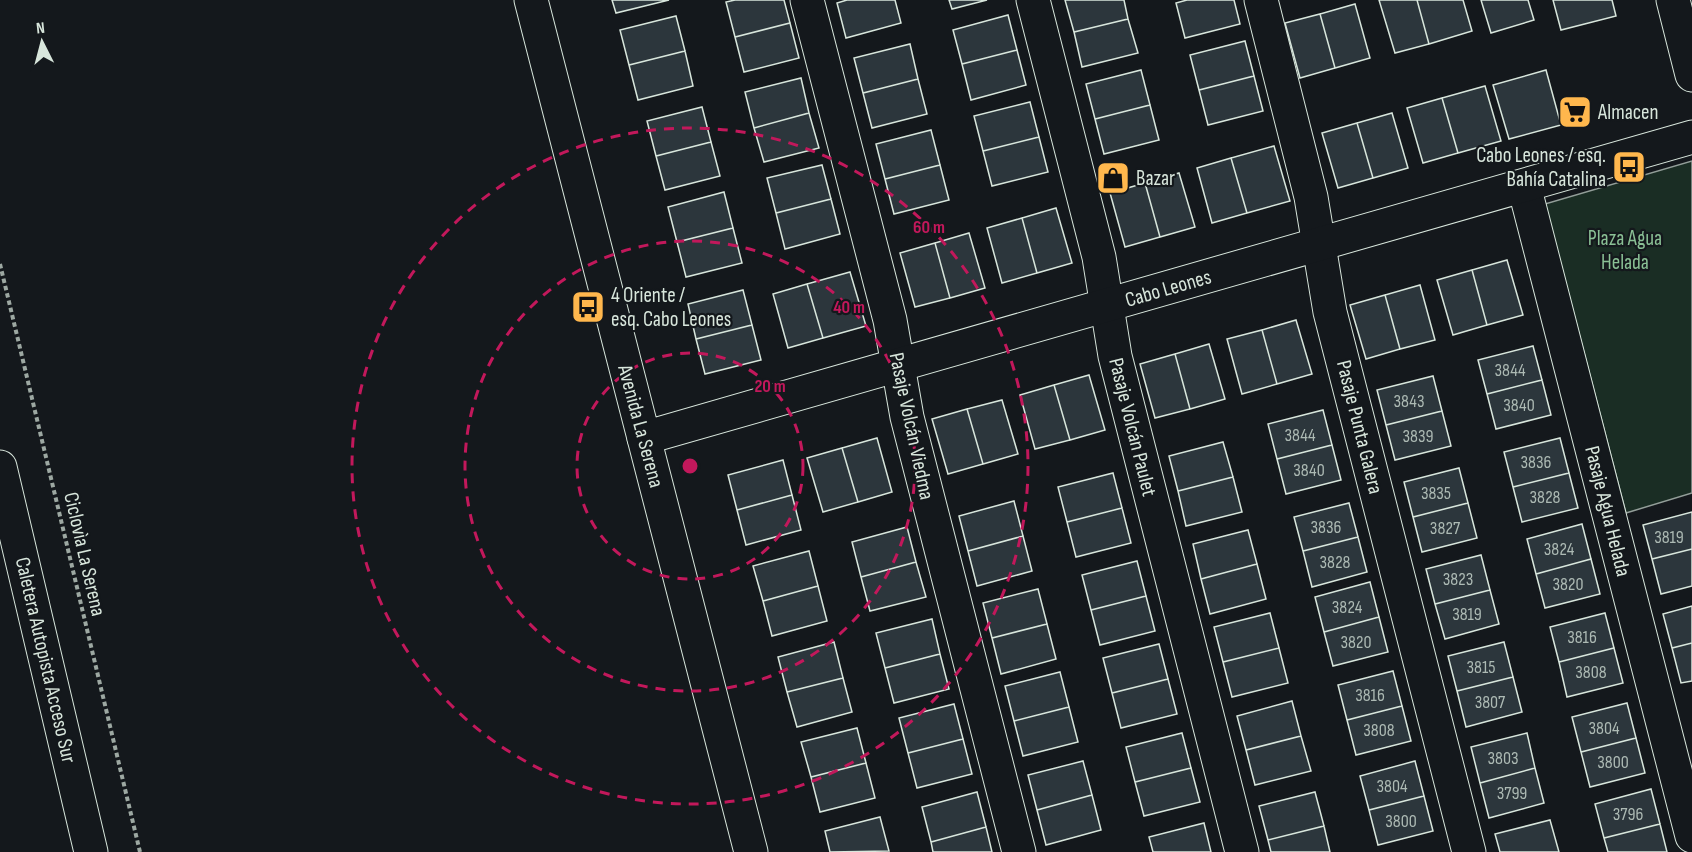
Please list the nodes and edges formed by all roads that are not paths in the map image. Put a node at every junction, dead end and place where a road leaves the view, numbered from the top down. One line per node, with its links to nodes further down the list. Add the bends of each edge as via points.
1 (531, 0): 12 (street, Avenida La Serena)
2 (807, 0): 11 (street, Pasaje Volcán Viedma, via 890,320)
3 (1033, 0): 10 (street, Pasaje Volcán Paulet, via 1099,257)
4 (1673, 0): 6 (street)
5 (1268, 2): 9 (street, Pasaje Punta Galera)
6 (1692, 75)
7 (1692, 138): 8 (street, Cabo Leones)
8 (1524, 186): 9 (street, Cabo Leones); 14 (street, Pasaje Agua Helada)
9 (1319, 245): 10 (street, Cabo Leones); 19 (street, Pasaje Punta Galera, via 1330,312)
10 (1107, 306): 11 (street, Cabo Leones); 18 (street, Pasaje Volcán Paulet, via 1115,356)
11 (898, 366): 12 (street, Cabo Leones); 17 (street, Pasaje Volcán Viedma, via 910,428)
12 (644, 438): 16 (street, Avenida La Serena)
13 (0, 467): 15 (street, Caletera Autopista Acceso Sur)
14 (1692, 836)
15 (91, 852)
16 (751, 852)
17 (1019, 852)
18 (1242, 852)
19 (1469, 852)

